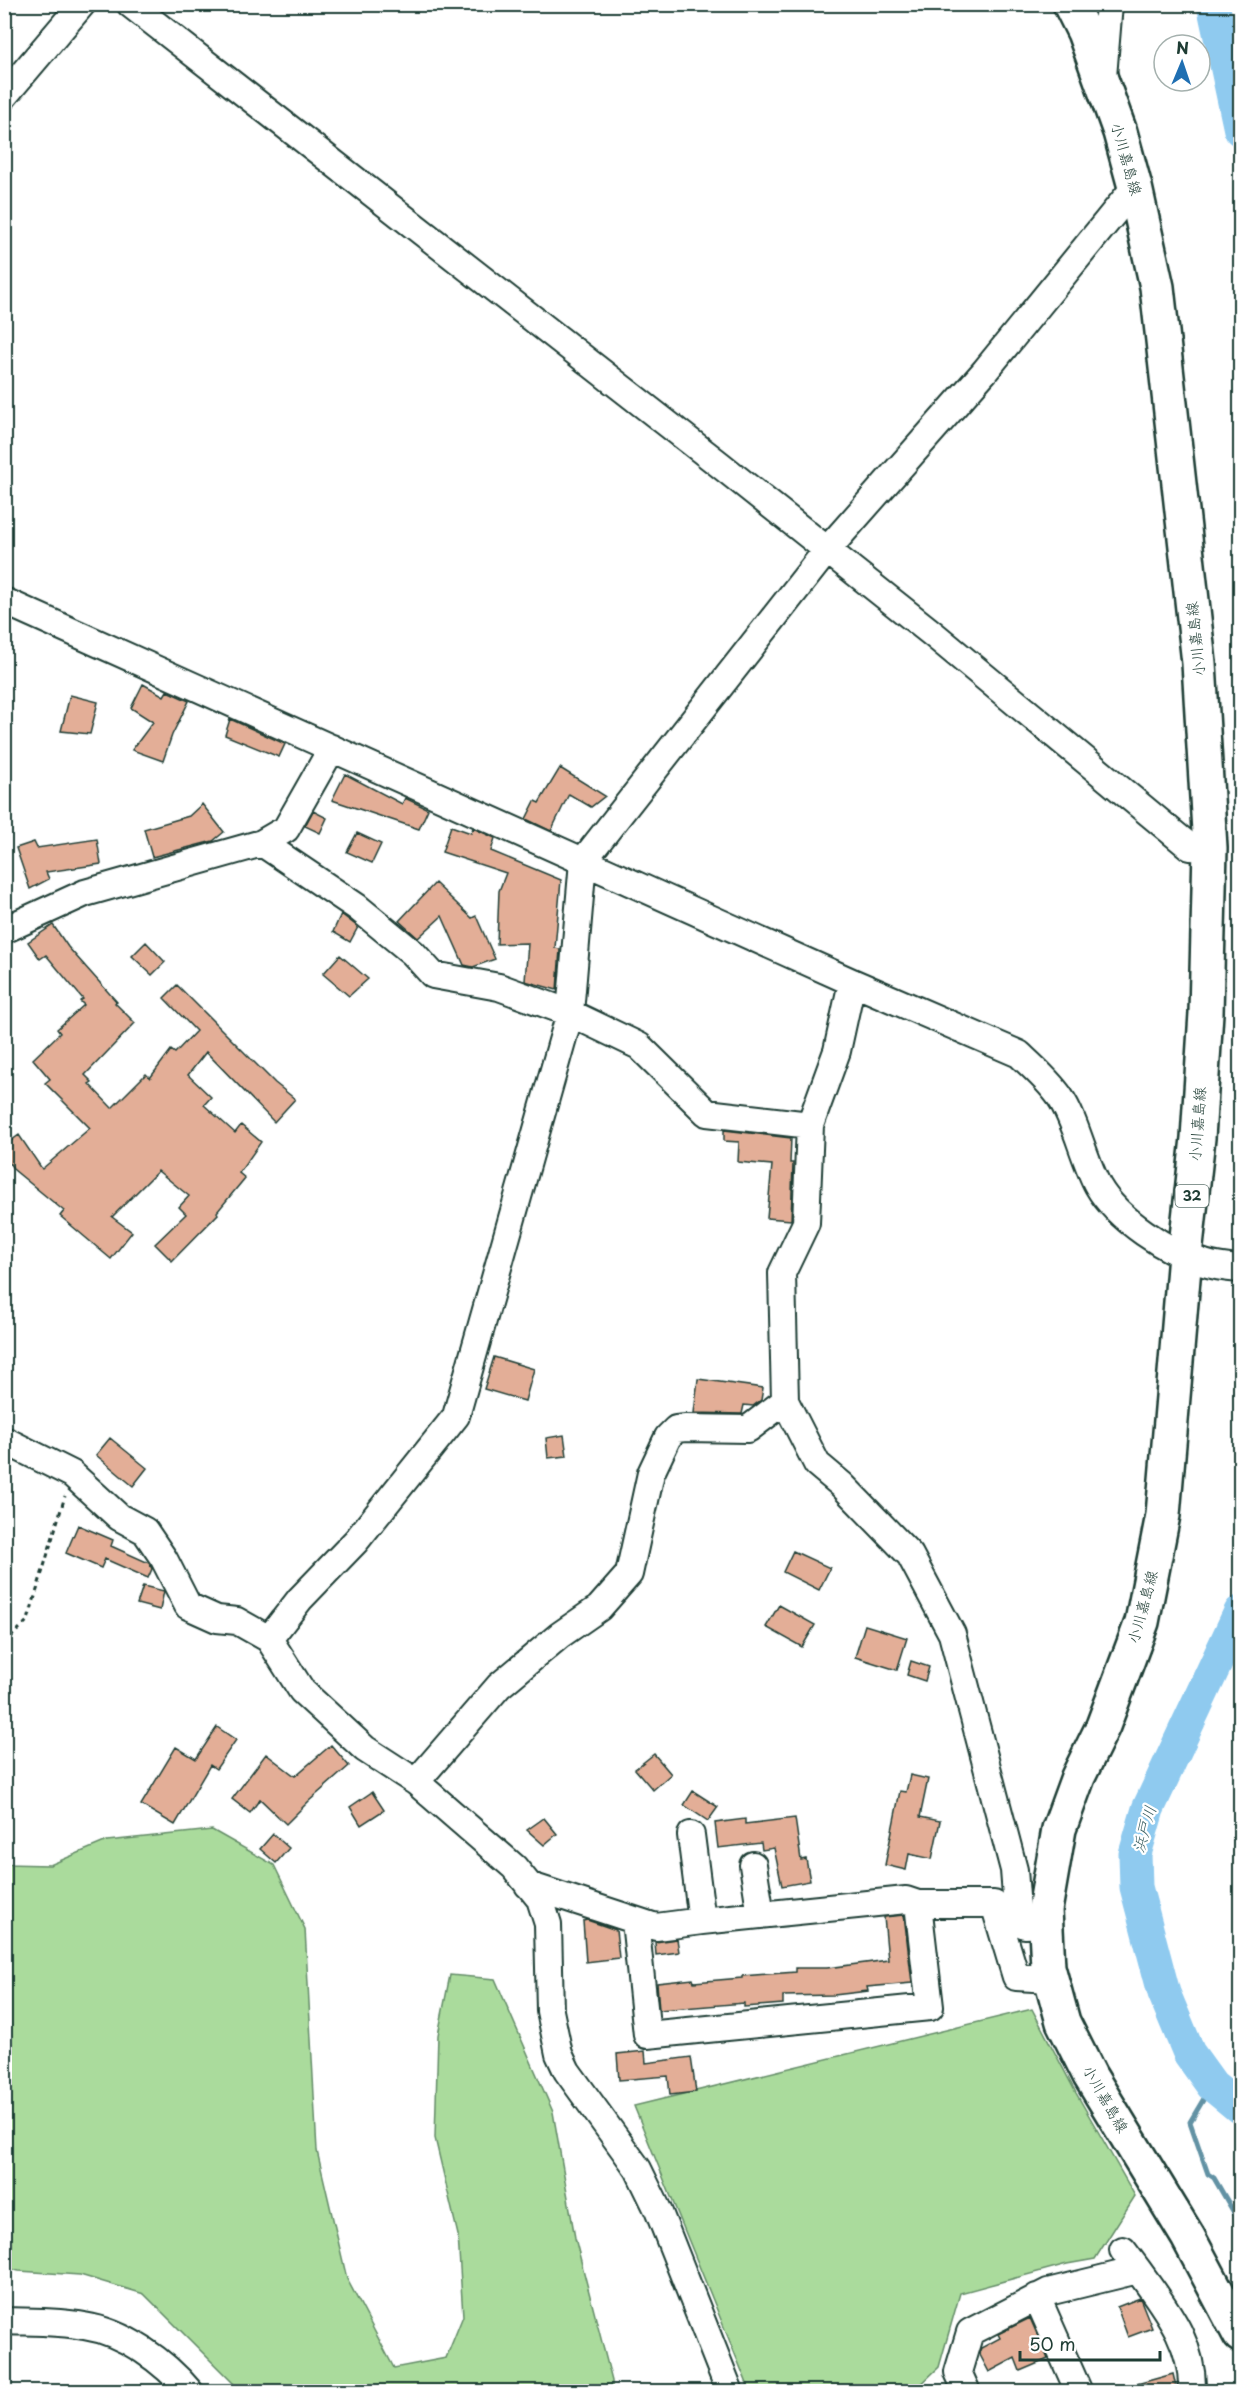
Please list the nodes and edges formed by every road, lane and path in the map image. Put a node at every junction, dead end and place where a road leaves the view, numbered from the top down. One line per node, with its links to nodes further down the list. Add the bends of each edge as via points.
1 (82, 4): 6 (street)
2 (130, 4): 8 (street)
3 (1070, 4): 5 (main road, 小川嘉島線 / 32)
4 (1109, 4): 5 (street)
5 (1102, 84): 7 (main road, 小川嘉島線 / 32)
6 (4, 96)
7 (1135, 187): 8 (street, via 984,371); 12 (main road, 小川嘉島線 / 32, via 1157,287 1176,445 1199,663)
8 (827, 550): 12 (street, via 1190,847); 13 (street)
9 (4, 601): 10 (street)
10 (332, 748): 11 (street, via 286,830); 13 (street)
11 (262, 843): 14 (street, via 86,893); 16 (street, via 357,907 434,975 499,987)
12 (1209, 848): 18 (main road, 小川嘉島線 / 32, via 1205,1024)
13 (583, 861): 15 (street); 16 (street)
14 (4, 930)
15 (852, 982): 17 (street, via 837,1051); 18 (street, via 1018,1054 1061,1099 1098,1186 1118,1212)
16 (570, 1013): 17 (street, via 639,1046 707,1113); 23 (street, via 456,1416 356,1541 300,1599)
17 (810, 1125): 20 (street, via 806,1223 782,1273)
18 (1185, 1255): 19 (street); 33 (main road, 小川嘉島線 / 32, via 1163,1515 1142,1622 1059,1829 1045,1910)
19 (1230, 1268)
20 (785, 1401): 25 (street, via 748,1429 676,1429 668,1437 651,1473 629,1574 599,1608 499,1686); 33 (street, via 818,1464 910,1555 952,1634 1014,1870 1017,1909)
21 (4, 1440): 22 (street)
22 (72, 1474): 23 (street, via 119,1516 145,1531 188,1606 217,1619 237,1622); 24 (path, via 28,1620)
23 (269, 1639): 25 (street, via 302,1691 365,1749)
24 (4, 1644)
25 (416, 1782): 28 (street, via 514,1867)
26 (691, 1835): 32 (street)
27 (753, 1865): 30 (street)
28 (528, 1885): 31 (street); 39 (street, via 540,1899 548,1924 550,2011 559,2054 567,2071 638,2169)
29 (918, 1904): 30 (street, via 906,1900); 31 (street, via 930,2007 647,2035); 34 (street, via 994,1904 1016,1977)
30 (761, 1915): 32 (street)
31 (635, 1920): 32 (street, via 656,1928)
32 (702, 1921)
33 (1035, 1924): 34 (main road, 小川嘉島線 / 32, via 1048,1967)
34 (1044, 1979): 37 (main road, 小川嘉島線 / 32, via 1090,2076 1188,2237)
35 (1037, 2297): 40 (street, via 970,2332 958,2372); 41 (street); 42 (street, via 1130,2260 1185,2341)
36 (4, 2321): 38 (street, via 85,2326 113,2335 158,2361)
37 (1240, 2335)
38 (189, 2391)
39 (730, 2391)
40 (967, 2391)
41 (1079, 2391)
42 (1192, 2391)

